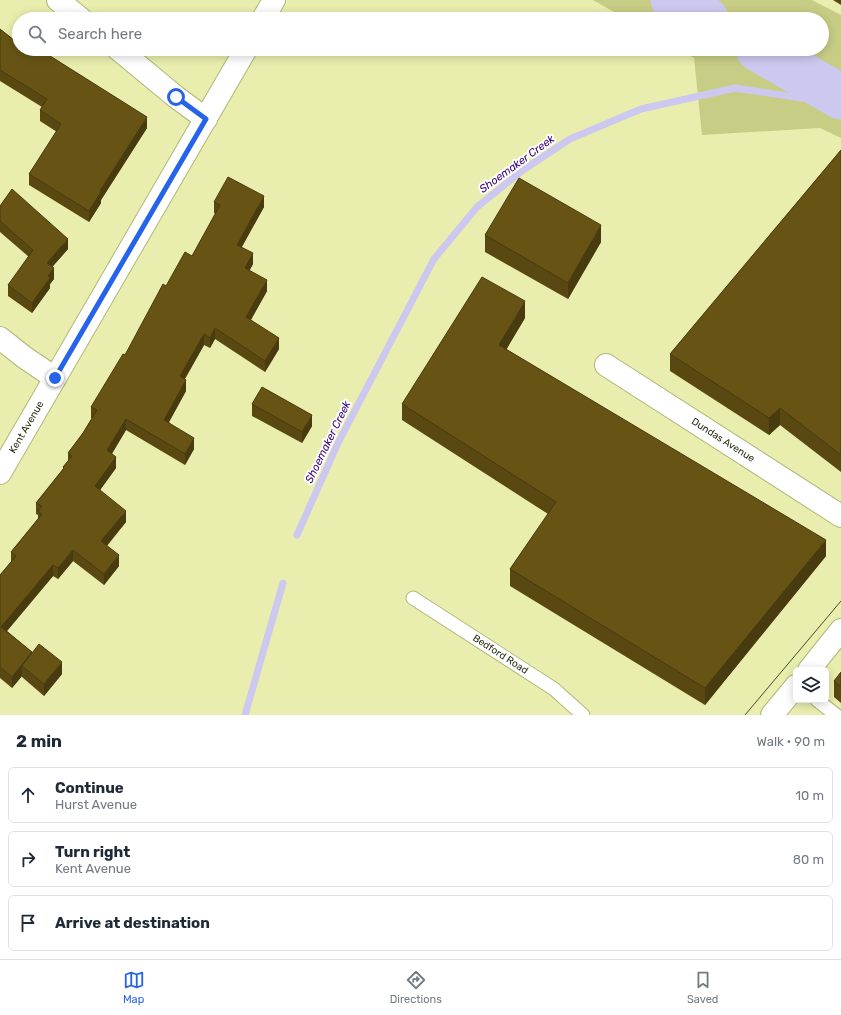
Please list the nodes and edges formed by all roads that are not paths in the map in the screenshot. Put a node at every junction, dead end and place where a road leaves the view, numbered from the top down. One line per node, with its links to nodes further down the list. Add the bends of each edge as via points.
1 (58, 0): 3 (street)
2 (274, 0): 4 (street)
3 (73, 12)
4 (267, 12)
5 (126, 56): 7 (street)
6 (242, 56): 7 (street, Kent Avenue)
7 (206, 119): 10 (street, Kent Avenue)
8 (0, 338): 10 (street)
9 (606, 365): 12 (street, Dundas Avenue)
10 (55, 378): 11 (street, Kent Avenue)
11 (0, 473)
12 (841, 516)
13 (413, 598): 18 (lane, Bedford Road, via 554,689)
14 (841, 630): 15 (street)
15 (811, 667)
16 (793, 690): 19 (street)
17 (821, 703): 20 (lane)
18 (583, 715)
19 (772, 715)
20 (836, 715)

